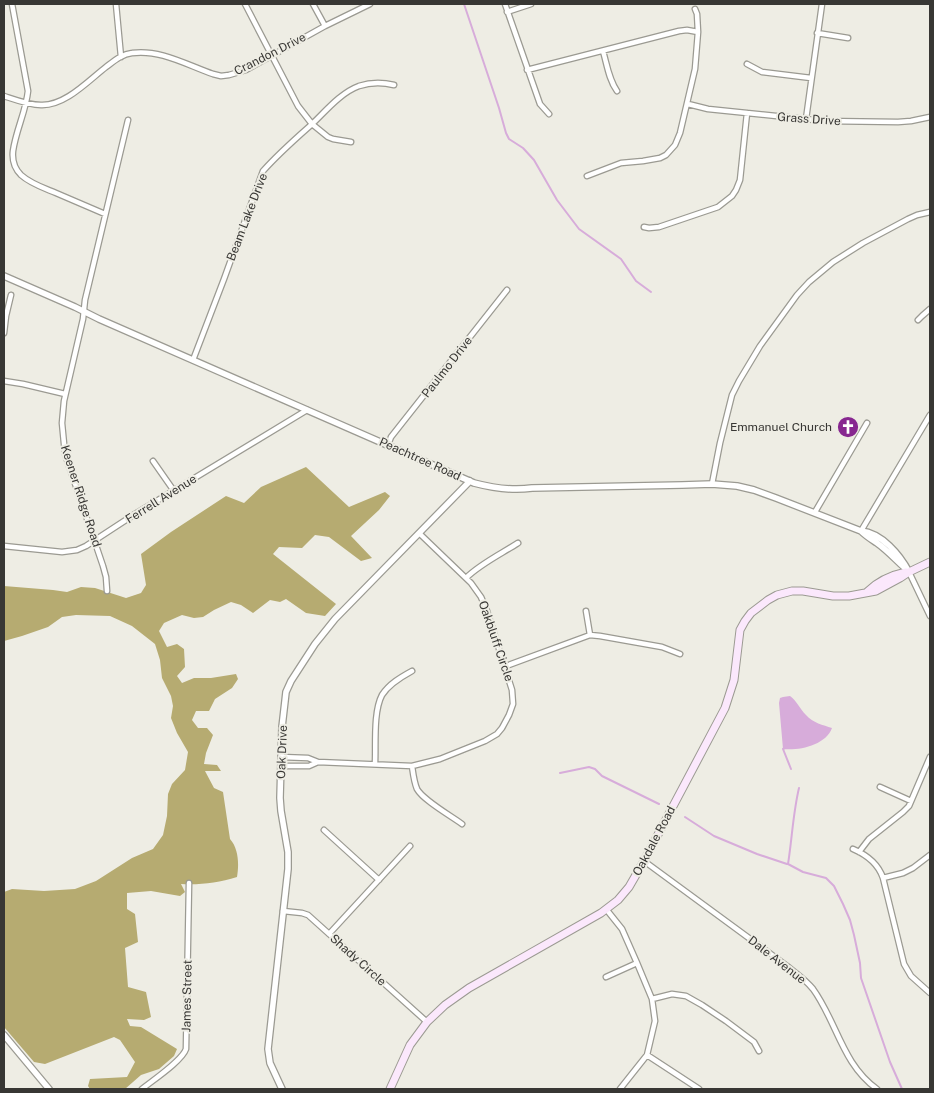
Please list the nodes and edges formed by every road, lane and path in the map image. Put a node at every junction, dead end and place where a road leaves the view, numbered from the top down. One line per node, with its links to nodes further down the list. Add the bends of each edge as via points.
1 (12, 4): 24 (street, via 27,86)
2 (116, 4): 17 (street)
3 (245, 4): 16 (street)
4 (313, 4): 11 (street)
5 (370, 4): 11 (street, Crandon Drive)
6 (505, 4): 10 (street)
7 (531, 4): 10 (street)
8 (822, 4): 13 (street)
9 (695, 9): 12 (street)
10 (507, 12): 19 (street)
11 (325, 26): 16 (street, Crandon Drive)
12 (698, 32): 15 (street, via 679,31); 25 (street)
13 (818, 33): 14 (street); 20 (street)
14 (848, 38)
15 (603, 51): 19 (street); 22 (street)
16 (272, 55): 17 (street, Crandon Drive, via 246,70 222,76 161,55 138,52); 31 (street, via 298,106)
17 (121, 57): 24 (street, Crandon Drive, via 61,101 46,105)
18 (747, 64): 20 (street, via 762,72)
19 (528, 70): 27 (street, via 540,104)
20 (811, 78): 29 (street)
21 (394, 86): 31 (street, Beam Lake Drive, via 373,83 358,86)
22 (617, 92)
23 (4, 96): 24 (street, Crandon Drive)
24 (26, 102): 35 (street, via 13,150 13,160 19,173 33,183)
25 (688, 104): 26 (street, Grass Drive); 33 (street, via 678,140 666,155 621,163)
26 (747, 113): 29 (street, Grass Drive); 36 (street, via 740,180 732,196 710,210 659,227)
27 (550, 114)
28 (930, 117): 29 (street, Grass Drive, via 898,122)
29 (806, 119)
30 (128, 120): 35 (street, Keener Ridge Road)
31 (312, 124): 32 (street, via 328,137); 44 (street, Beam Lake Drive, via 263,171)
32 (351, 142)
33 (587, 176)
34 (930, 212): 53 (street, via 917,215 863,243 833,262 797,295 738,381)
35 (105, 214): 41 (street, Keener Ridge Road)
36 (644, 227)
37 (4, 276): 41 (street, Peachtree Road)
38 (507, 290): 50 (street, Paulmo Drive)
39 (12, 295): 43 (street)
40 (930, 309): 42 (street)
41 (84, 312): 44 (street, Peachtree Road); 46 (street, Keener Ridge Road)
42 (918, 320)
43 (4, 333)
44 (193, 360): 47 (street, Peachtree Road)
45 (4, 381): 46 (street)
46 (65, 394): 58 (street, Keener Ridge Road, via 62,423 65,454)
47 (307, 410): 50 (street, Peachtree Road); 54 (street, Ferrell Avenue)
48 (930, 415): 56 (street)
49 (867, 423): 55 (street)
50 (388, 445): 52 (street, Peachtree Road)
51 (153, 461): 54 (street)
52 (470, 481): 53 (street, Peachtree Road, via 522,490); 57 (street, Oak Drive)
53 (712, 484): 55 (street, Peachtree Road, via 754,490)
54 (174, 491): 58 (street, Ferrell Avenue)
55 (815, 512): 56 (street, Peachtree Road)
56 (861, 531): 62 (street, Peachtree Road, via 868,531 891,548)
57 (420, 534): 63 (street, Oakbluff Circle); 72 (street, Oak Drive, via 336,619 301,664 286,692)
58 (95, 541): 60 (street, Ferrell Avenue, via 77,550 62,552); 64 (street, Keener Ridge Road, via 104,566)
59 (518, 543): 63 (street)
60 (4, 546)
61 (930, 562): 62 (main road, Oakdale Road)
62 (909, 572): 65 (street, Peachtree Road); 86 (main road, Oakdale Road, via 894,574 867,592 853,596 792,591 777,595 751,613 740,630 734,680 725,708)
63 (466, 578): 70 (street, Oakbluff Circle, via 484,603)
64 (107, 591)
65 (929, 609): 67 (street, Peachtree Road)
66 (586, 611): 68 (street)
67 (930, 616)
68 (590, 635): 69 (street, via 662,647); 70 (street)
69 (680, 654)
70 (506, 666): 77 (street, Oakbluff Circle, via 513,704 497,734 440,759)
71 (412, 671): 75 (street, via 390,686 380,700 376,717)
72 (281, 757): 74 (street, Oakbluff Circle, via 308,758); 76 (street, Oak Drive)
73 (930, 757): 79 (street)
74 (318, 762): 75 (street, Oakbluff Circle); 76 (street, Oakbluff Circle, via 309,766)
75 (375, 764): 77 (street, Oakbluff Circle)
76 (281, 766): 91 (street, Oak Drive, via 280,798 288,860)
77 (412, 766): 80 (street, via 419,792)
78 (880, 786): 79 (street)
79 (911, 800): 84 (street, via 904,812 869,839)
80 (462, 824)
81 (324, 830): 88 (street)
82 (410, 846): 88 (street)
83 (853, 849): 84 (street)
84 (860, 852): 87 (street, via 875,862)
85 (930, 854): 87 (street, via 913,868)
86 (644, 861): 90 (main road, Oakdale Road, via 629,887); 107 (street, Dale Avenue, via 808,984 853,1064)
87 (883, 878): 95 (street, via 904,964 910,976)
88 (379, 880): 92 (street)
89 (189, 883): 102 (street, James Street, via 186,1049)
90 (606, 909): 93 (street, via 622,929); 97 (main road, Oakdale Road, via 469,988)
91 (283, 911): 92 (street, Shady Circle, via 304,913); 103 (street, Oak Drive, via 268,1049 270,1064)
92 (329, 934): 97 (street, Shady Circle)
93 (637, 963): 94 (street); 96 (street)
94 (606, 977)
95 (930, 993)
96 (652, 999): 99 (street, via 672,994 686,996 754,1042); 100 (street, via 654,1021)
97 (427, 1022): 104 (main road, Oakdale Road, via 410,1045)
98 (4, 1035): 101 (street)
99 (759, 1051)
100 (647, 1055): 105 (street); 106 (street)
101 (49, 1089)
102 (142, 1089)
103 (282, 1089)
104 (390, 1089)
105 (620, 1089)
106 (699, 1089)
107 (877, 1089)

